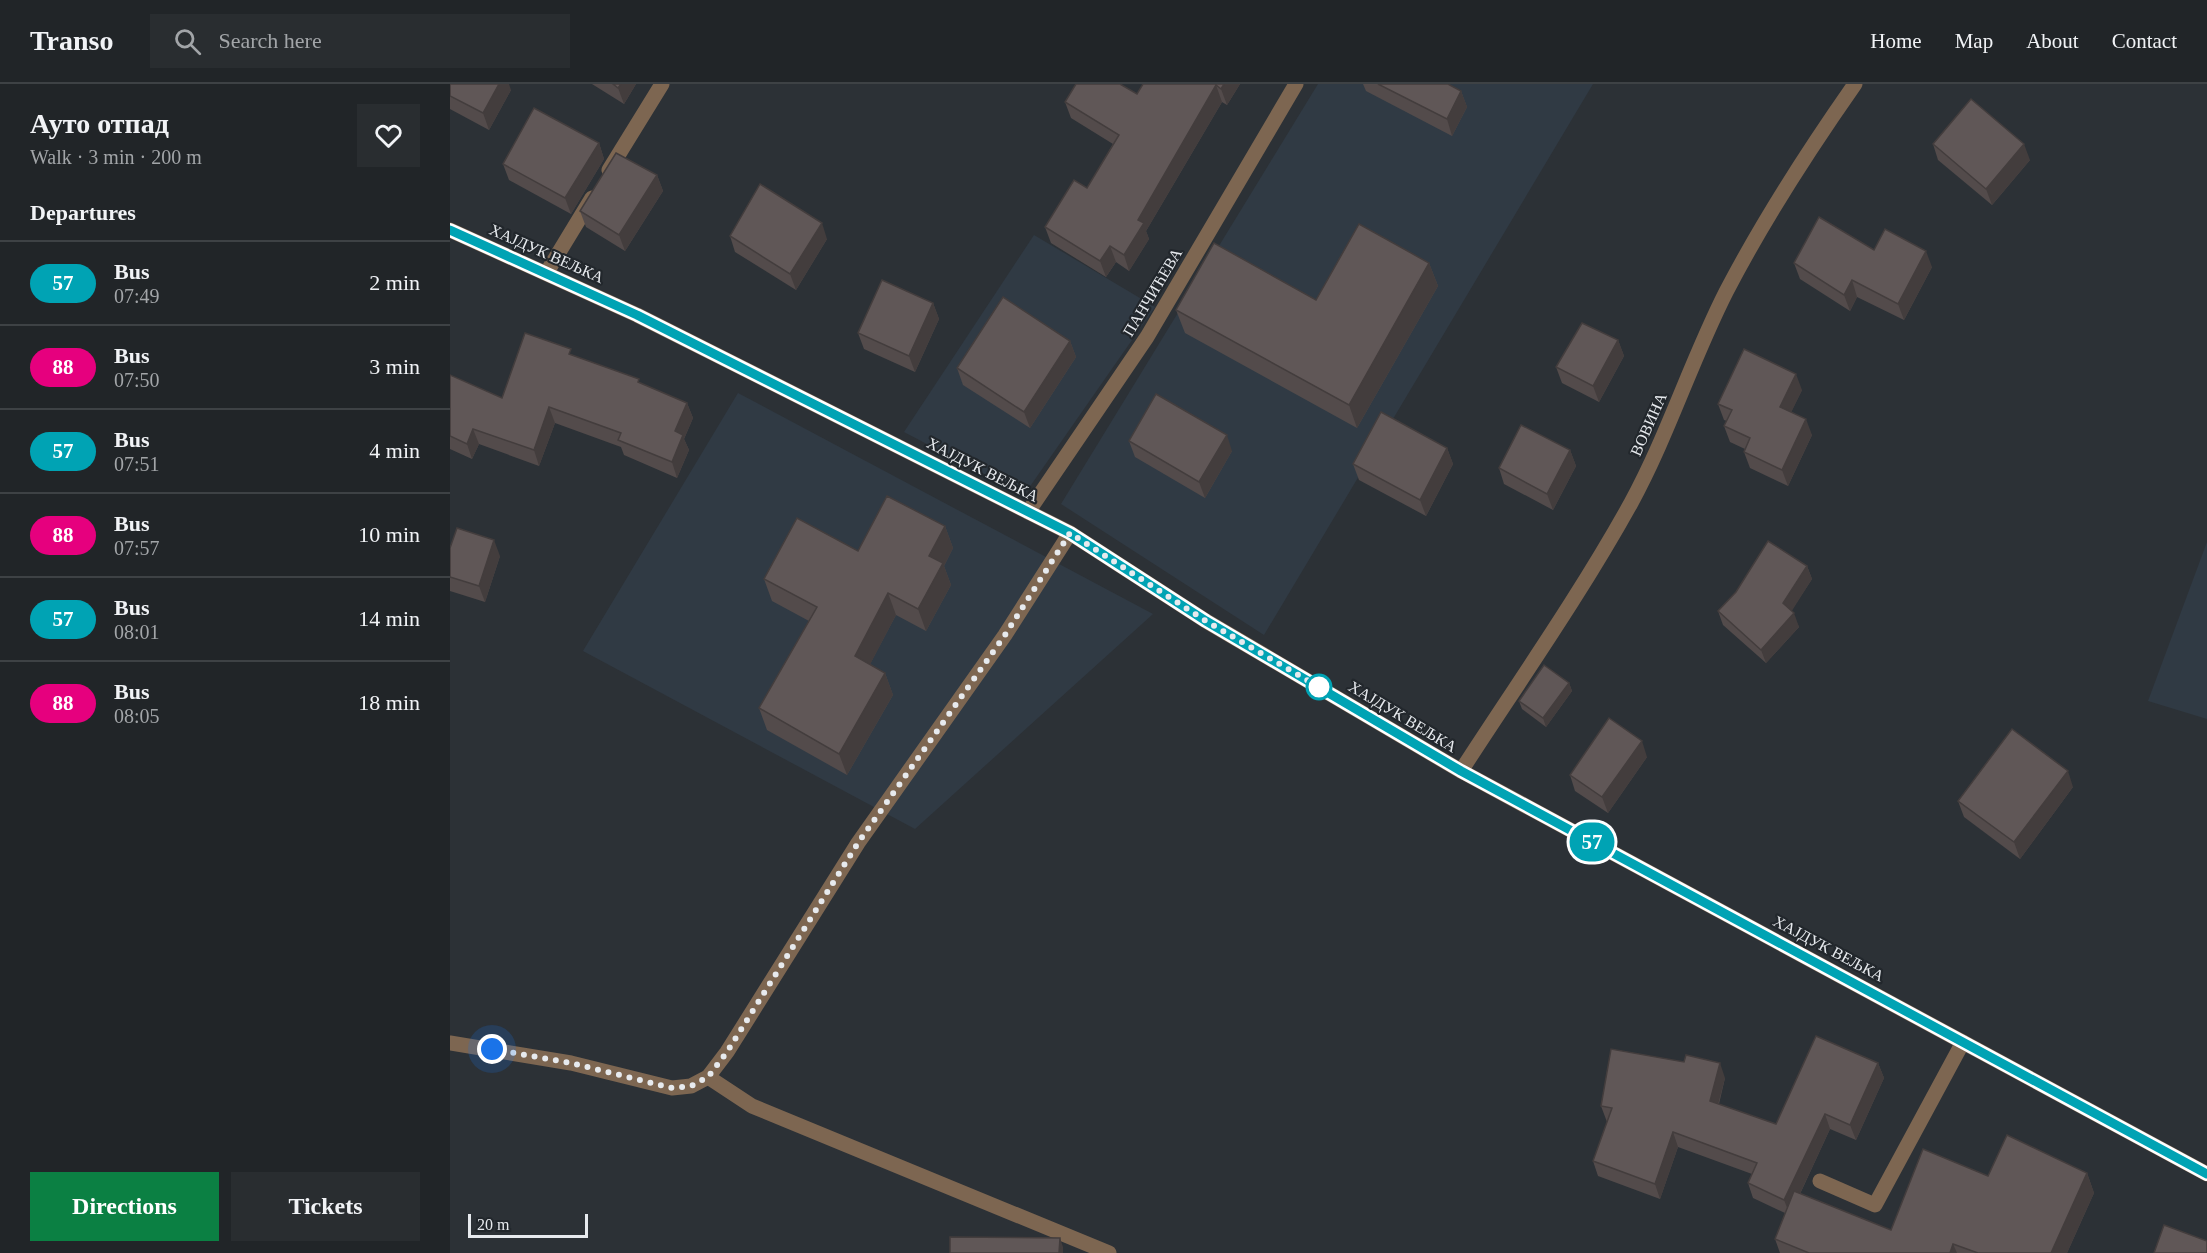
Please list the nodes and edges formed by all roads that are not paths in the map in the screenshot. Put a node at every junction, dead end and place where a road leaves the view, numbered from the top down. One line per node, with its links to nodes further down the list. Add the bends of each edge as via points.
1 (662, 84): 5 (street)
2 (1296, 84): 6 (street, ПАНЧИЋЕВА, via 1147,337)
3 (1855, 84): 8 (street, ВОВИНА, via 1796,170 1726,293 1655,456 1616,529)
4 (450, 230): 5 (street, ХАЈДУК ВЕЉКА)
5 (546, 272): 6 (street, ХАЈДУК ВЕЉКА)
6 (1028, 512): 7 (street, ХАЈДУК ВЕЉКА)
7 (1070, 533): 8 (street, ХАЈДУК ВЕЉКА, via 1206,621); 11 (street, via 1005,635 858,843)
8 (1461, 771): 9 (street, ХАЈДУК ВЕЉКА)
9 (1963, 1042): 12 (street, ХАЈДУК ВЕЉКА); 13 (street, via 1875,1205)
10 (450, 1043): 11 (street, via 571,1063 672,1088 691,1086)
11 (708, 1077): 14 (street, via 752,1106)
12 (2207, 1174)
13 (1820, 1181)
14 (1108, 1253)

